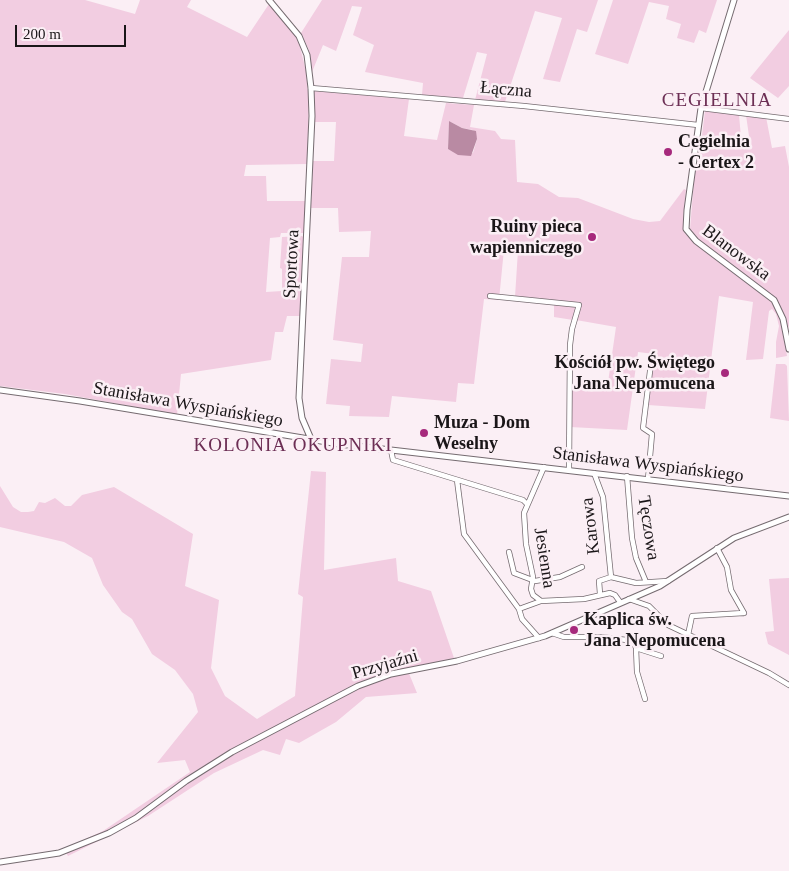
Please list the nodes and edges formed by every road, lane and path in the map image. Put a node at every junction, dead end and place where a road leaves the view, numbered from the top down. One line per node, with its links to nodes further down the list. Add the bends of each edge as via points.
1 (269, 0): 3 (street, Sportowa, via 299,36 306,54)
2 (734, 0): 4 (street, Blanowska)
3 (311, 88): 6 (street, Łączna, via 532,106); 11 (street, Sportowa, via 300,398 302,418)
4 (701, 108): 5 (street); 6 (street, Blanowska)
5 (789, 119)
6 (698, 125): 8 (street, Blanowska, via 687,210 688,233 774,300 783,319)
7 (490, 296): 14 (street, via 579,305 570,345)
8 (789, 349)
9 (652, 355): 17 (street, via 643,428 652,434)
10 (0, 390): 11 (street, Stanisława Wyspiańskiego, via 80,400)
11 (311, 439): 12 (street, Stanisława Wyspiańskiego)
12 (391, 450): 13 (street, Stanisława Wyspiańskiego); 18 (street, via 393,460)
13 (544, 467): 14 (street, Stanisława Wyspiańskiego); 20 (street, Jesienna)
14 (569, 470): 15 (street, Stanisława Wyspiańskiego)
15 (594, 473): 16 (street, Stanisława Wyspiańskiego); 25 (street, Karowa, via 603,497)
16 (627, 476): 17 (street, Stanisława Wyspiańskiego); 28 (street, Tęczowa, via 632,538)
17 (648, 479): 19 (street, Stanisława Wyspiańskiego)
18 (458, 480): 20 (street); 33 (street, via 462,531)
19 (789, 496)
20 (527, 504): 26 (street, Jesienna, via 524,513 526,544)
21 (789, 517): 22 (street, Przyjaźni, via 747,532)
22 (717, 548): 27 (street, Przyjaźni); 35 (street, via 727,568 731,590 744,613 692,616)
23 (509, 552): 26 (street, via 514,573)
24 (582, 567): 26 (street, via 560,577)
25 (611, 577): 28 (street); 29 (street, via 599,581)
26 (532, 581): 31 (street, Jesienna, via 532,592)
27 (670, 581): 28 (street); 30 (street, Przyjaźni)
28 (646, 582)
29 (600, 594): 31 (street, Jesienna, via 584,599); 32 (street, via 614,594)
30 (628, 598): 32 (street, Przyjaźni); 35 (street, via 649,606 668,625)
31 (542, 601): 33 (street)
32 (620, 602): 34 (street, Przyjaźni)
33 (519, 609): 36 (street, via 522,619)
34 (552, 633): 36 (street, Przyjaźni); 37 (street, via 627,640)
35 (688, 635): 39 (street)
36 (539, 638): 41 (street, Przyjaźni, via 457,661 391,674 358,686 232,752 136,818 109,832 59,853)
37 (636, 648): 38 (street); 40 (street, via 637,672)
38 (661, 656)
39 (789, 685)
40 (645, 699)
41 (0, 862)

